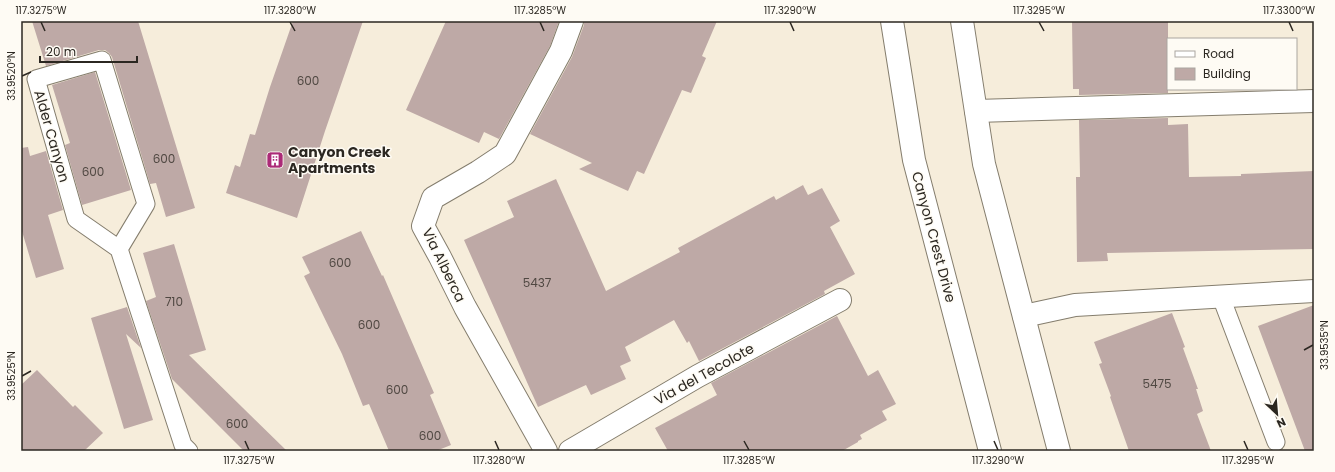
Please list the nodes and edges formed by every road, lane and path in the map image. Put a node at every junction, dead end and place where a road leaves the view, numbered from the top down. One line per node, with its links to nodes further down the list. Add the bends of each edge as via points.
1 (572, 21): 13 (street, Via Alberca, via 561,51 505,154 433,198 423,226 465,307)
2 (892, 21): 15 (street, Canyon Crest Drive, via 914,160)
3 (962, 21): 5 (street)
4 (1314, 101): 5 (street)
5 (976, 111): 10 (street, via 984,164)
6 (119, 249): 6 (lane, Alder Canyon, via 146,204 102,60 36,79 76,219); 12 (lane)
7 (1314, 291): 8 (street)
8 (1221, 297): 10 (street, via 1075,305); 11 (lane)
9 (840, 300): 14 (street, Via del Tecolote, via 698,376)
10 (1024, 316): 16 (street)
11 (1276, 442)
12 (183, 449)
13 (546, 451)
14 (570, 451)
15 (990, 451)
16 (1060, 451)

